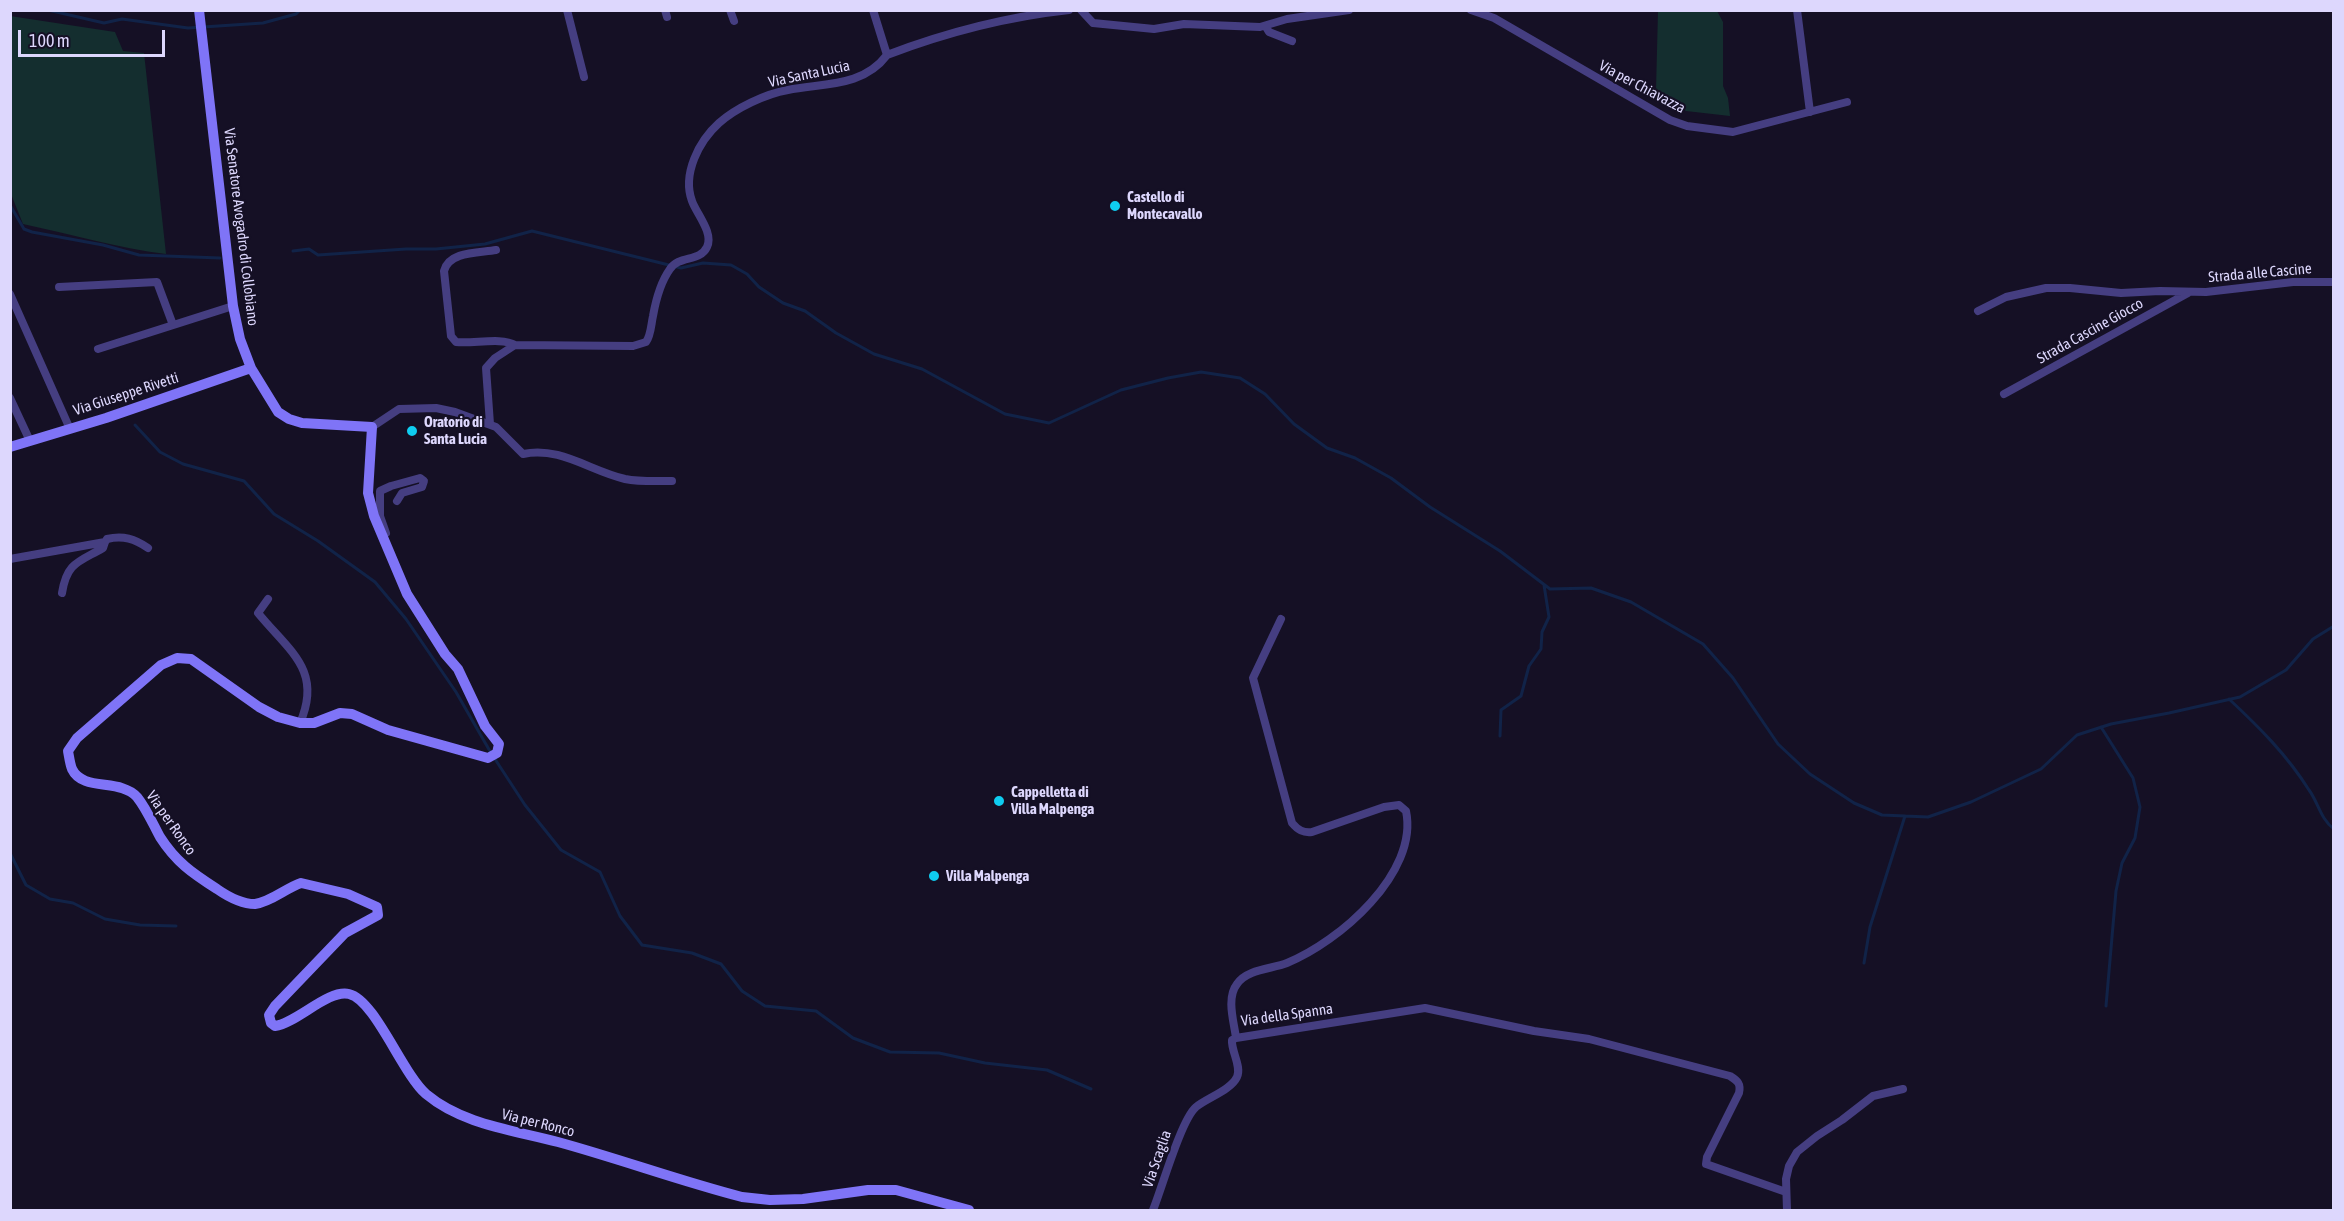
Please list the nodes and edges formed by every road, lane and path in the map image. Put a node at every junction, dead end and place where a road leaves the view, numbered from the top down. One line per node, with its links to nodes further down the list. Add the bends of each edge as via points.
1 (567, 10): 14 (street)
2 (730, 10): 10 (street)
3 (873, 10): 13 (street)
4 (1069, 10): 13 (street, via 989,22)
5 (1081, 10): 11 (street, via 1094,23 1103,25 1154,29 1184,24)
6 (1348, 10): 11 (street, via 1287,19)
7 (1471, 10): 16 (street, Via per Chiavazza, via 1494,18 1670,120 1688,126 1733,132)
8 (1797, 10): 16 (street)
9 (199, 13): 22 (street, Via Senatore Avogadro di Collobiano)
10 (734, 21)
11 (1266, 27): 12 (street)
12 (1292, 41)
13 (887, 55): 25 (street, Via Santa Lucia, via 866,75 836,84 786,90 756,102 720,122 707,135 697,151 690,181 691,199 705,228 707,247 702,254 674,263 662,282 649,338 642,344)
14 (584, 77)
15 (1847, 102): 16 (street, Via per Chiavazza)
16 (1810, 112)
17 (496, 250): 25 (street, via 452,258 446,264 451,336 456,342 504,341)
18 (2334, 282): 20 (street, Strada alle Cascine)
19 (59, 286): 24 (street, via 157,282)
20 (2190, 292): 23 (street, Strada alle Cascine, via 2046,288 2006,297); 28 (street, Strada Cascine Giocco)
21 (10, 294): 32 (street)
22 (233, 306): 24 (street); 27 (street, Via Senatore Avogadro di Collobiano)
23 (1978, 311)
24 (172, 325): 26 (street)
25 (515, 345): 30 (street, via 486,368)
26 (98, 349)
27 (250, 368): 31 (street, Via Senatore Avogadro di Collobiano, via 278,412 289,419); 32 (street, Via Giuseppe Rivetti)
28 (2004, 394)
29 (10, 398): 33 (street)
30 (490, 424): 31 (street, via 455,412 416,407 399,409); 35 (street, via 523,454 538,451 581,461 626,479)
31 (372, 428): 38 (street, via 368,493)
32 (69, 429): 33 (street, Via Giuseppe Rivetti)
33 (30, 441): 34 (street, Via Giuseppe Rivetti)
34 (10, 447)
35 (672, 482)
36 (397, 501): 38 (street, via 402,493 422,488 424,481 420,478 380,491 380,516 387,537)
37 (105, 542): 39 (street, via 116,537 128,538); 40 (street); 41 (street, via 103,548 70,568)
38 (384, 542): 44 (street, via 407,594 458,669 481,718 499,744 493,756 388,730 340,712 314,723)
39 (148, 548)
40 (10, 559)
41 (62, 592)
42 (268, 599): 44 (street, via 258,613 299,661 306,675 308,694)
43 (1281, 619): 45 (street, Via della Spanna, via 1252,678 1292,823 1305,833 1312,832 1399,805 1406,811 1408,821 1391,878 1366,909 1344,929 1305,954 1247,976 1237,984 1232,998)
44 (300, 723): 48 (street, Via per Ronco, via 259,707 191,659 177,658 161,665 77,738 68,751 78,776 88,782 127,789 137,797 185,869 221,892 256,904 301,883 348,894 377,907 378,915 345,933 275,1006 269,1014 275,1026 338,994 348,994 369,1009 409,1075 427,1094 487,1126 558,1142 742,1197 803,1199 896,1190)
45 (1236, 1038): 47 (street, Via della Spanna, via 1425,1008 1589,1039 1730,1076 1738,1081 1739,1093 1706,1164); 49 (street, Via Scaglia, via 1231,1048 1237,1078 1214,1098 1195,1107 1181,1130)
46 (1903, 1089): 47 (street, via 1873,1096 1797,1152 1790,1166)
47 (1786, 1192): 50 (street)
48 (969, 1210)
49 (1153, 1210)
50 (1787, 1210)

